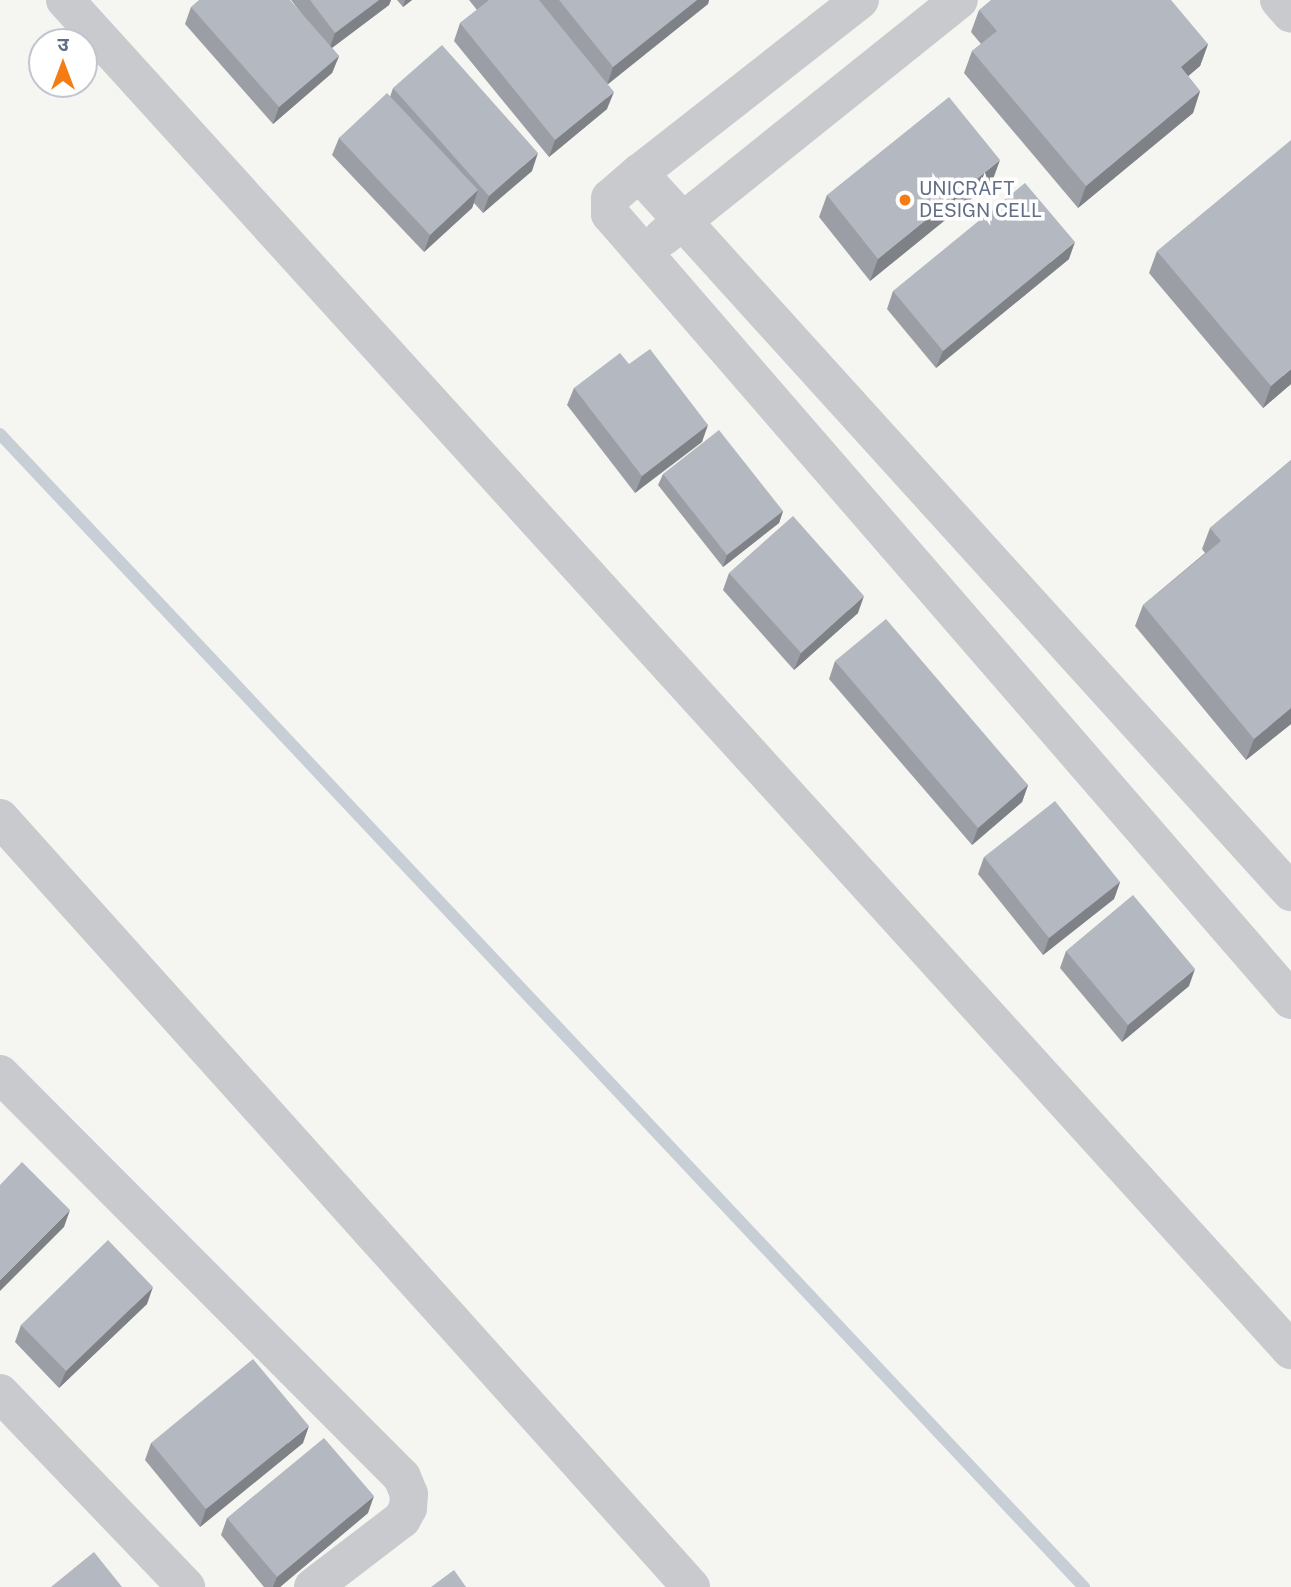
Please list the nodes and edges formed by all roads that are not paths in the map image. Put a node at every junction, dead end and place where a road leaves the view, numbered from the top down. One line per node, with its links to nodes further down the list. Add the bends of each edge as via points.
1 (65, 0): 13 (street)
2 (860, 0): 6 (street)
3 (959, 0): 7 (street)
4 (1279, 0): 5 (street)
5 (1291, 14)
6 (639, 173): 7 (street); 8 (street, via 610,198 608,209)
7 (682, 222): 8 (street); 10 (street)
8 (643, 254): 11 (street)
9 (0, 818): 17 (street)
10 (1291, 892)
11 (1291, 1000)
12 (0, 1074): 16 (street, via 402,1477 409,1493 402,1519)
13 (1291, 1350)
14 (0, 1393): 15 (street)
15 (186, 1587)
16 (313, 1587)
17 (691, 1587)

